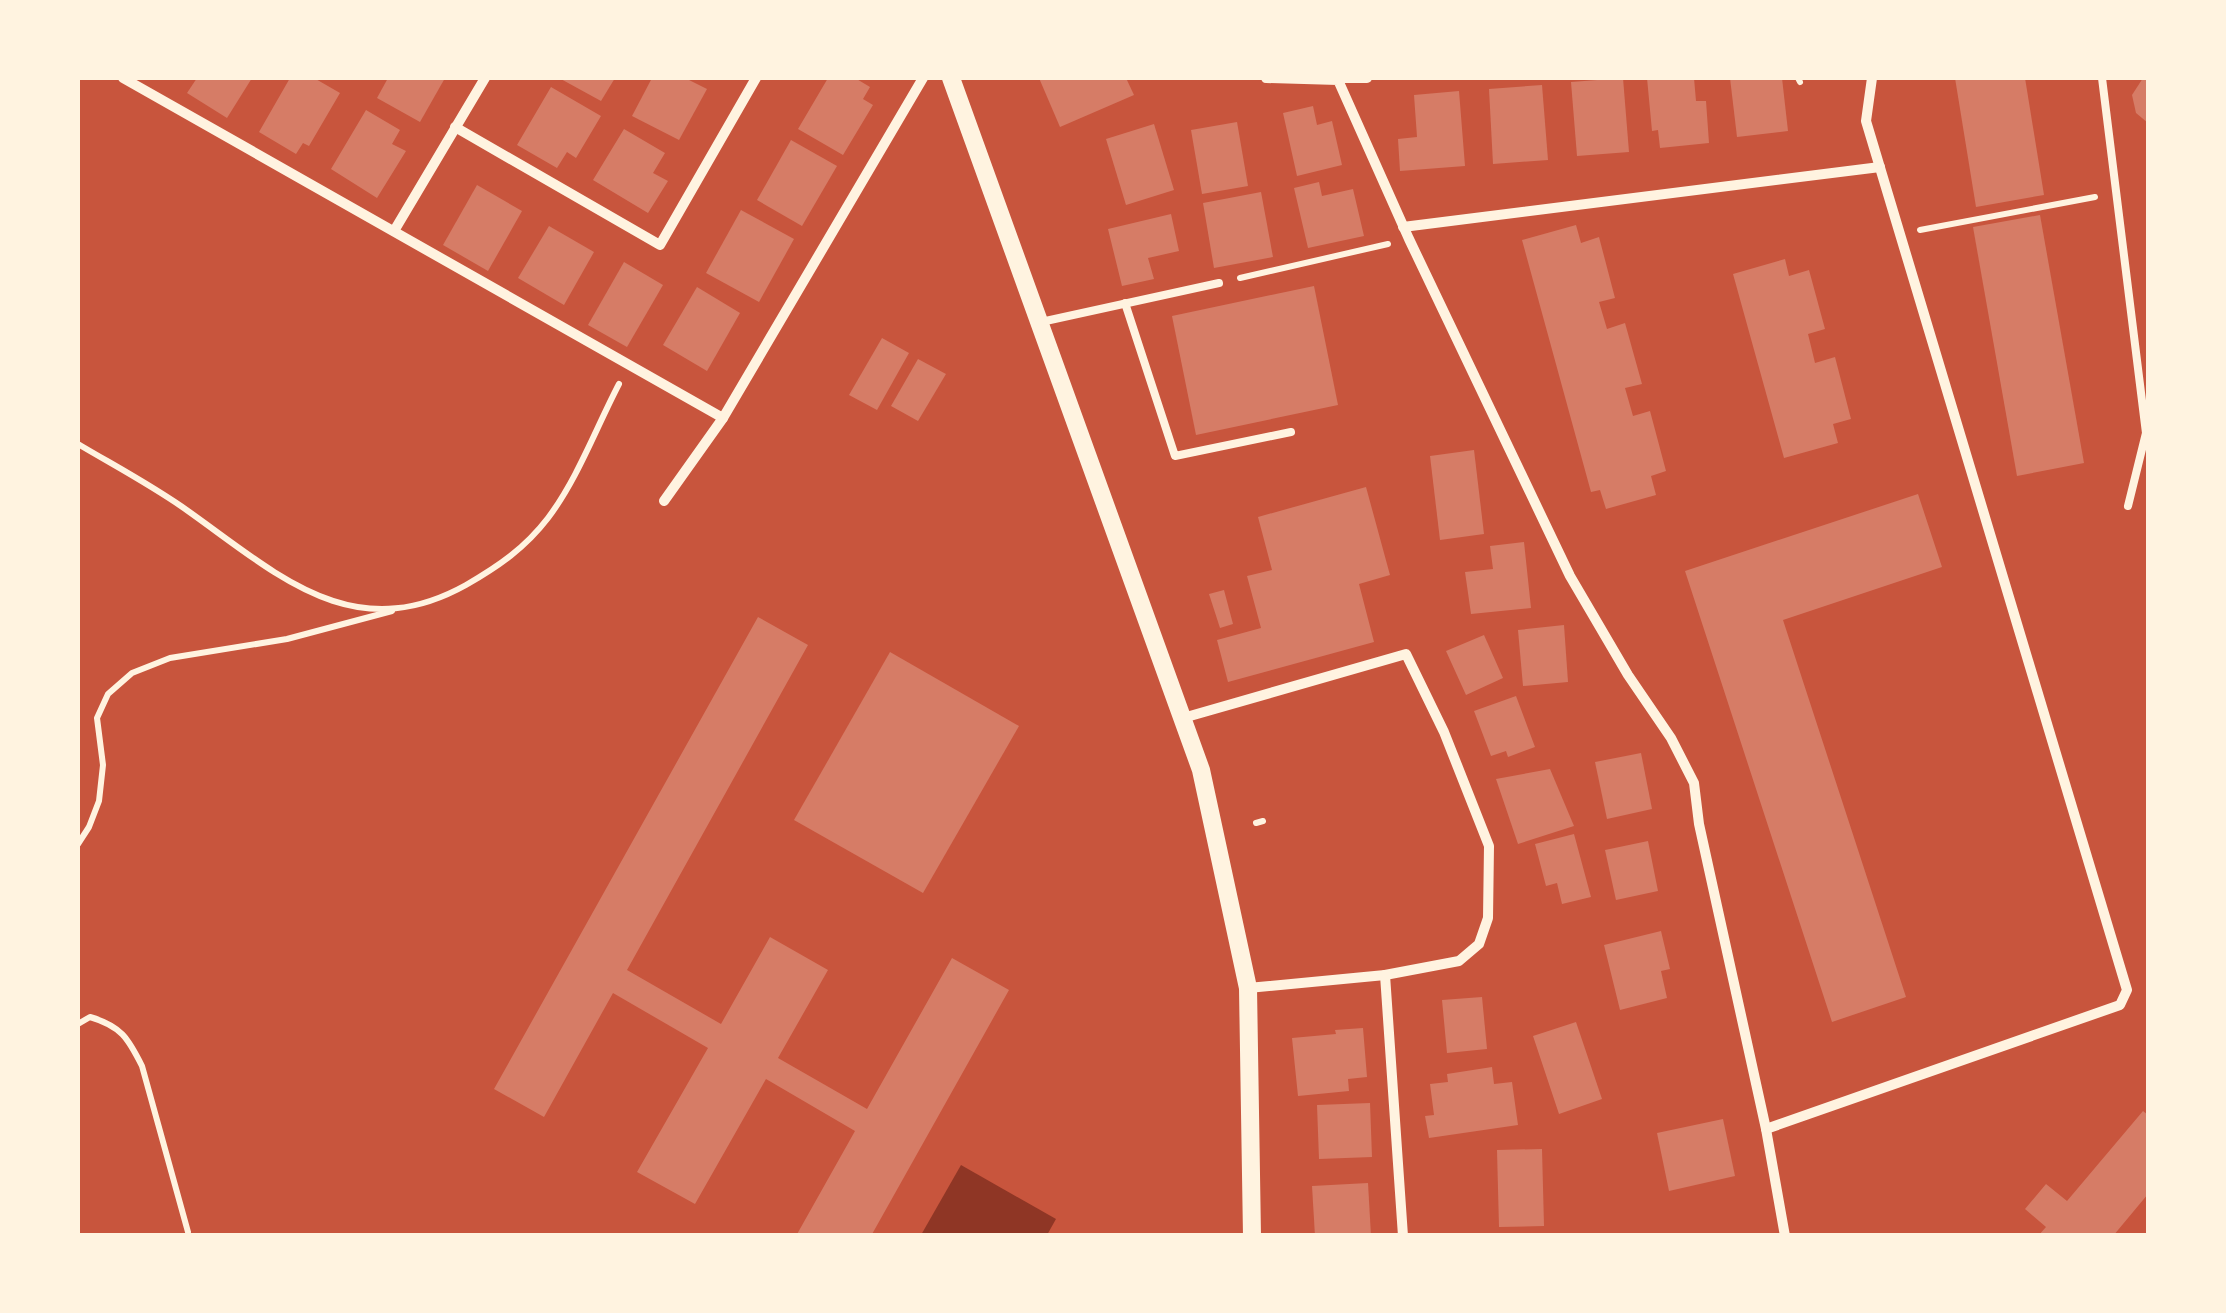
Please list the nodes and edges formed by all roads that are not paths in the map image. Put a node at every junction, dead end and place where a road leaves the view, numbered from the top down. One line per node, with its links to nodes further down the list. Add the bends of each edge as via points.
1 (123, 78): 14 (street)
2 (484, 78): 11 (street)
3 (756, 78): 11 (street, via 660,246)
4 (923, 78): 18 (street)
5 (950, 78): 17 (street)
6 (1266, 78): 10 (street)
7 (1368, 78): 10 (street)
8 (1872, 78): 12 (street, via 1866,120)
9 (2102, 78): 21 (lane, via 2146,434)
10 (1338, 79): 13 (street)
11 (455, 127): 14 (street)
12 (1880, 167): 13 (street); 25 (street, via 2127,990 2120,1005)
13 (1403, 227): 25 (street, via 1570,576 1694,783)
14 (394, 231): 18 (street)
15 (1219, 283): 16 (lane)
16 (1125, 304): 17 (lane); 19 (lane, via 1175,456)
17 (1040, 322): 22 (street)
18 (723, 418): 20 (street)
19 (1291, 432)
20 (664, 501)
21 (2128, 506)
22 (1183, 718): 23 (street, via 1406,654 1489,846 1488,918 1479,944 1459,961); 24 (street, via 1202,770)
23 (1385, 975): 24 (street); 27 (street)
24 (1248, 988): 26 (street)
25 (1766, 1129): 28 (street)
26 (1252, 1236)
27 (1404, 1236)
28 (1785, 1236)

